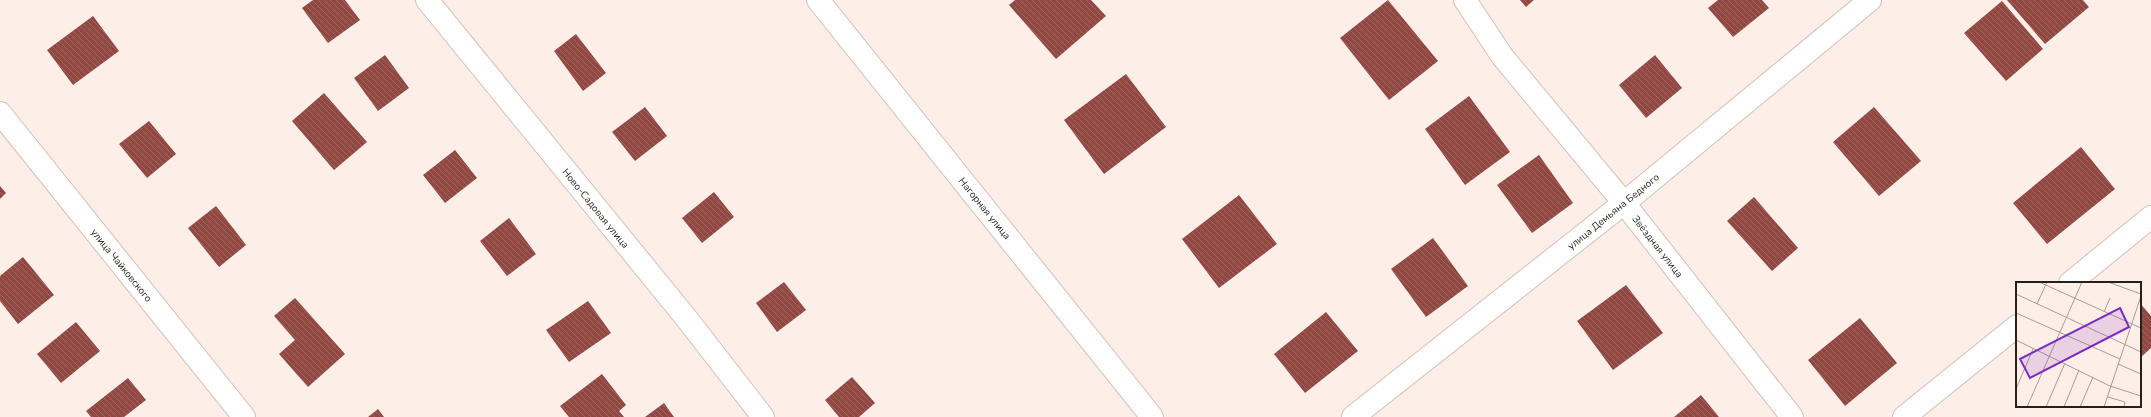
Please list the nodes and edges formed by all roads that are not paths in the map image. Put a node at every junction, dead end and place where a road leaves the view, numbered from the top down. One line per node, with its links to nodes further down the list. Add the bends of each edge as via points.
1 (427, 0): 11 (street, Ново-Садовая улица, via 687,319)
2 (818, 0): 12 (street, Нагорная улица)
3 (1465, 0): 6 (street, Звёздная улица, via 1502,56)
4 (1870, 0): 6 (street, улица Демьяна Бедного)
5 (0, 114): 10 (street, улица Чайковского)
6 (1624, 203): 13 (street, улица Демьяна Бедного); 14 (street, Звёздная улица)
7 (2151, 217): 8 (street)
8 (2071, 282)
9 (2016, 327): 15 (street)
10 (244, 417)
11 (763, 417)
12 (1152, 417)
13 (1353, 417)
14 (1792, 417)
15 (1904, 417)

